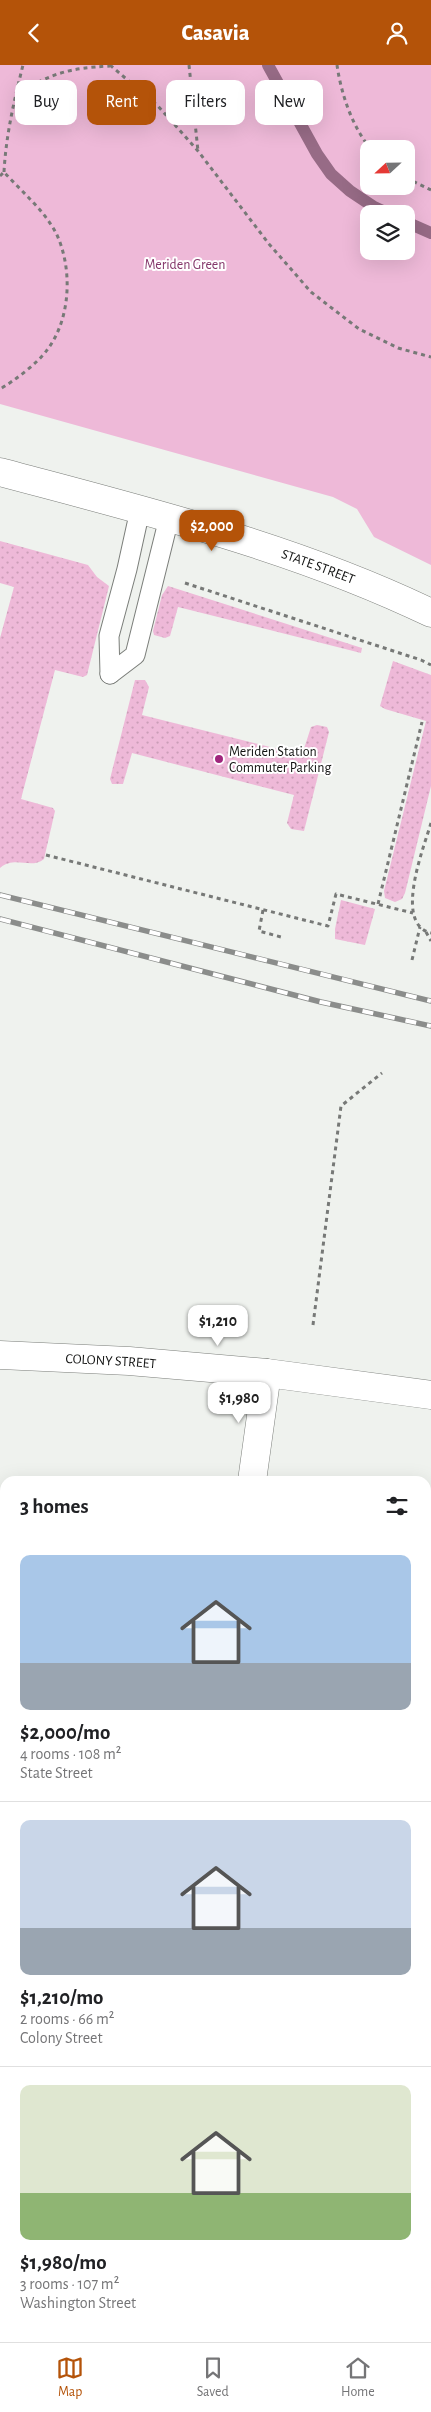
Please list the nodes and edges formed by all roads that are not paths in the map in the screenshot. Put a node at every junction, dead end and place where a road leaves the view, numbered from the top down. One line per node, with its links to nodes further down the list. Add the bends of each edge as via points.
1 (0, 472): 2 (street, STATE STREET)
2 (140, 510): 3 (street, STATE STREET); 3 (lane, via 109,636 110,674 135,655)
3 (169, 518): 4 (street, STATE STREET, via 312,562)
4 (431, 613)
5 (0, 1355): 6 (street, COLONY STREET, via 129,1361)
6 (267, 1373): 7 (street, COLONY STREET); 8 (street)
7 (431, 1395)
8 (253, 1476)

